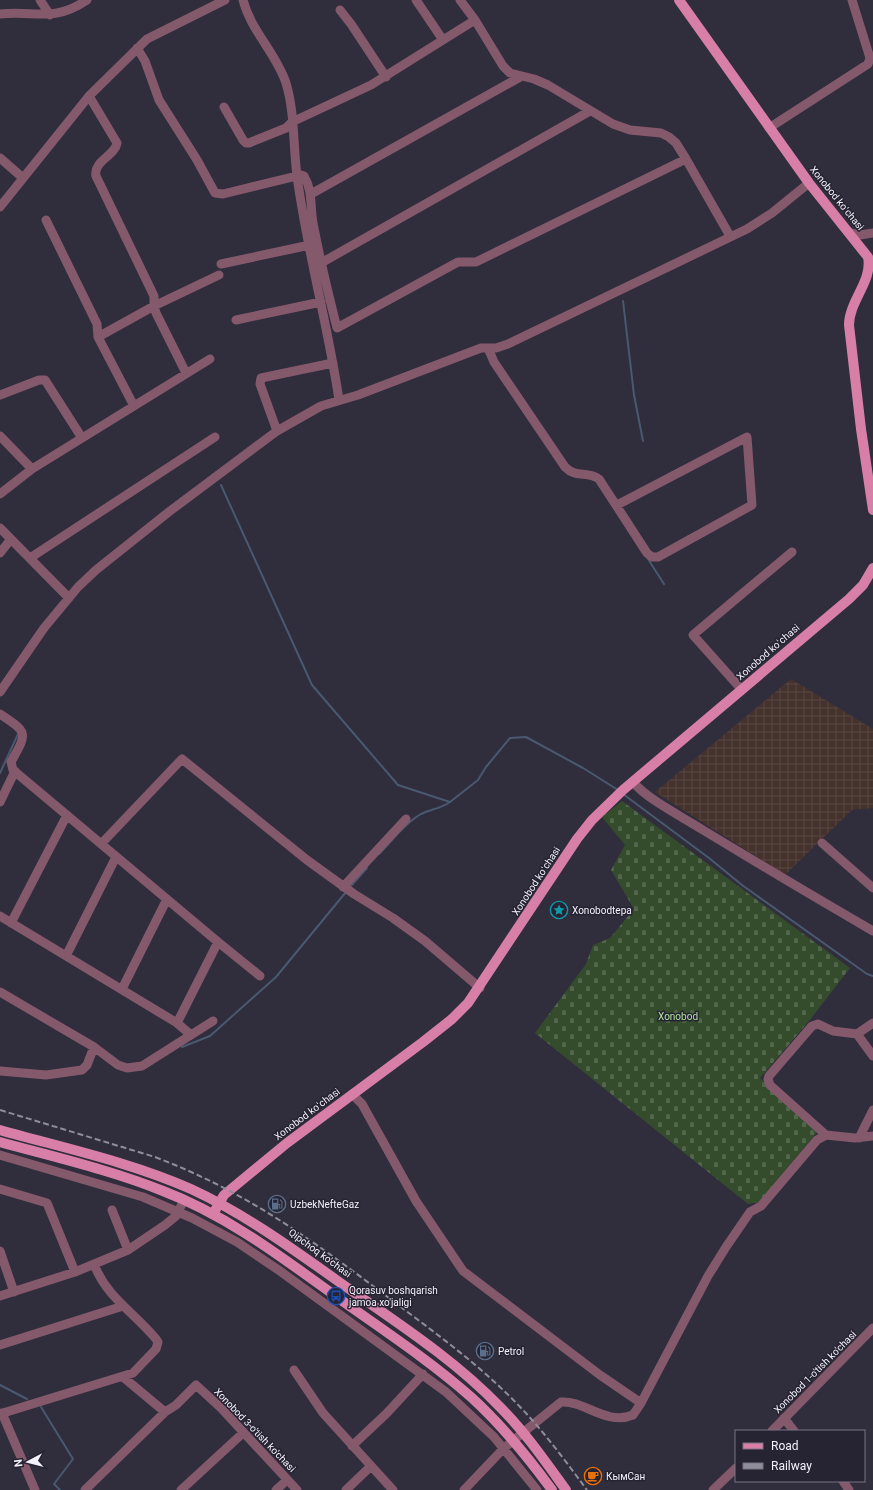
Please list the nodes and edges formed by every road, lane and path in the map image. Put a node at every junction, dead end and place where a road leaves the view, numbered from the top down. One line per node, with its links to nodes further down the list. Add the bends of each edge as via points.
1 (40, 0): 11 (street)
2 (87, 0): 11 (street, via 68,10)
3 (225, 0): 14 (street, via 147,40)
4 (243, 0): 20 (street, via 246,11 286,83)
5 (416, 0): 13 (street)
6 (460, 0): 12 (street)
7 (679, 0): 21 (main road, Xonobod koʻchasi)
8 (852, 0): 21 (street, via 870,58 868,64)
9 (340, 10): 16 (street)
10 (0, 14): 11 (street)
11 (50, 15)
12 (475, 20): 13 (street); 15 (street, via 503,66 510,73)
13 (443, 40): 16 (street)
14 (137, 48): 17 (street); 24 (street, via 145,61 159,100 215,193 223,194)
15 (522, 76): 19 (street, via 548,85); 27 (street)
16 (386, 77): 20 (street)
17 (89, 96): 25 (street); 40 (street, via 117,143 97,166 96,176 154,296)
18 (224, 107): 20 (street, via 246,143 286,128)
19 (590, 111): 23 (street, via 630,130 661,133 676,144); 35 (street)
20 (292, 122): 24 (street)
21 (769, 128): 26 (main road, Xonobod koʻchasi)
22 (0, 158): 25 (street)
23 (686, 159): 32 (street); 42 (street, via 476,262 458,262)
24 (297, 176): 27 (street, via 304,176); 33 (street)
25 (23, 178): 28 (street)
26 (809, 183): 30 (main road, Xonobod koʻchasi); 32 (street, via 772,213)
27 (311, 194): 35 (street, via 313,222)
28 (0, 207)
29 (46, 220): 44 (street, via 97,324)
30 (848, 232): 31 (street, via 860,235); 38 (main road, Xonobod koʻchasi, via 868,257)
31 (873, 233)
32 (730, 236): 45 (street, via 508,344)
33 (310, 245): 36 (street); 39 (street)
34 (873, 262): 38 (street)
35 (321, 263): 42 (street)
36 (221, 264)
37 (219, 275): 40 (street)
38 (868, 275): 59 (main road, Xonobod koʻchasi, via 851,311 849,325)
39 (321, 302): 41 (street); 43 (street)
40 (154, 306): 44 (street); 48 (street)
41 (236, 320)
42 (337, 328): 43 (street)
43 (327, 334): 47 (street)
44 (98, 337): 51 (street)
45 (488, 348): 50 (street, via 481,348); 58 (street, via 494,362 565,467 573,474 597,477)
46 (210, 359): 48 (street)
47 (333, 363): 50 (street); 52 (street, via 261,378 260,384)
48 (186, 373): 51 (street)
49 (0, 395): 55 (street, via 39,380 46,380)
50 (339, 400): 52 (street, via 314,410)
51 (134, 406): 55 (street)
52 (277, 432): 66 (street, via 170,511 96,570)
53 (0, 436): 56 (street)
54 (215, 437): 64 (street)
55 (82, 438): 56 (street)
56 (32, 469): 57 (street)
57 (0, 494)
58 (616, 505): 58 (street, via 649,555 658,557 752,506 747,438)
59 (873, 510)
60 (0, 528): 61 (street)
61 (11, 539): 63 (street); 64 (street)
62 (792, 552): 67 (street, via 694,635)
63 (0, 553)
64 (30, 558): 66 (street)
65 (873, 568): 67 (main road, Xonobod koʻchasi, via 856,593)
66 (69, 598): 68 (street, via 44,628)
67 (742, 690): 71 (main road, Xonobod koʻchasi)
68 (0, 692)
69 (0, 714): 70 (street, via 19,726 23,732 23,741 11,762 11,768)
70 (15, 771): 72 (street); 73 (street)
71 (633, 782): 83 (street, via 681,816); 87 (main road, Xonobod koʻchasi, via 592,820 577,839)
72 (0, 802)
73 (67, 815): 76 (street); 82 (street)
74 (406, 819): 78 (street)
75 (822, 843): 79 (street)
76 (101, 844): 77 (street); 78 (street, via 182,759)
77 (116, 857): 80 (street); 85 (street)
78 (343, 887): 87 (street, via 394,918)
79 (873, 888)
80 (167, 899): 84 (street); 88 (street)
81 (0, 916): 82 (street)
82 (12, 923): 85 (street)
83 (873, 931)
84 (218, 942): 86 (street); 91 (street)
85 (66, 956): 88 (street)
86 (260, 976)
87 (480, 988): 98 (main road, Xonobod koʻchasi, via 452,1019)
88 (122, 989): 91 (street)
89 (0, 992): 95 (street)
90 (213, 1021): 94 (street)
91 (177, 1023): 94 (street)
92 (873, 1023): 93 (street)
93 (857, 1034): 96 (street); 101 (street, via 833,1031 821,1024 812,1026 768,1079 770,1085)
94 (191, 1035): 95 (street, via 135,1068 118,1065)
95 (94, 1047): 97 (street, via 82,1070 46,1075)
96 (873, 1056)
97 (0, 1071)
98 (353, 1095): 109 (main road, Xonobod koʻchasi, via 276,1153 224,1195); 125 (street, via 362,1104 416,1201 463,1271 600,1376)
99 (873, 1110): 103 (street)
100 (0, 1130): 107 (main road, Qipchoq ko'chasi, via 138,1169)
101 (826, 1135): 103 (street); 125 (street, via 809,1147 761,1206 750,1212 708,1276)
102 (873, 1136): 103 (street)
103 (859, 1138)
104 (0, 1142): 108 (main road, via 122,1176)
105 (0, 1155): 111 (street, via 126,1191)
106 (0, 1189): 116 (street, via 47,1203)
107 (190, 1189): 108 (main road); 109 (main road, Qipchoq ko'chasi)
108 (184, 1200): 111 (street); 112 (main road)
109 (219, 1203): 112 (main road, Xonobod koʻchasi); 132 (main road, Qipchoq ko'chasi, via 276,1237 433,1350 486,1394)
110 (112, 1210): 113 (street)
111 (179, 1211): 113 (street, via 165,1225); 123 (street, via 222,1233 266,1261)
112 (213, 1214): 133 (main road, via 260,1242 432,1365 471,1397)
113 (128, 1250): 115 (street)
114 (0, 1251): 117 (street)
115 (94, 1264): 116 (street); 119 (street, via 102,1283)
116 (75, 1272): 117 (street)
117 (14, 1292): 118 (street)
118 (0, 1296)
119 (123, 1306): 121 (street); 124 (street, via 154,1335 158,1342 148,1359 133,1373)
120 (873, 1328): 128 (street, Xonobod 1-o'tish ko'chasi)
121 (0, 1345)
122 (294, 1370): 134 (street, via 323,1413)
123 (423, 1374): 134 (street); 135 (street, via 471,1414)
124 (123, 1377): 126 (street); 127 (street)
125 (642, 1403): 132 (street, via 633,1415 620,1418 594,1412 566,1401 561,1402)
126 (165, 1412): 131 (street, Xonobod 3-o'tish ko'chasi, via 196,1386 221,1408); 141 (street)
127 (1, 1414): 140 (street)
128 (784, 1418): 129 (street, Xonobod 1-o'tish ko'chasi); 130 (street)
129 (773, 1430)
130 (793, 1430)
131 (242, 1433): 138 (street, Xonobod 3-o'tish ko'chasi); 142 (street)
132 (524, 1433): 133 (street); 150 (main road, Qipchoq ko'chasi)
133 (514, 1441): 135 (street); 149 (main road)
134 (352, 1446): 136 (street)
135 (504, 1448): 147 (street); 148 (street)
136 (370, 1466): 145 (street); 146 (street)
137 (735, 1469): 151 (street)
138 (287, 1480): 143 (street); 144 (street, Xonobod 3-o'tish ko'chasi)
139 (843, 1482): 152 (street)
140 (35, 1490)
141 (85, 1490)
142 (181, 1490)
143 (276, 1490)
144 (297, 1490)
145 (346, 1490)
146 (393, 1490)
147 (464, 1490)
148 (537, 1490)
149 (552, 1490)
150 (566, 1490)
151 (713, 1490)
152 (849, 1490)

